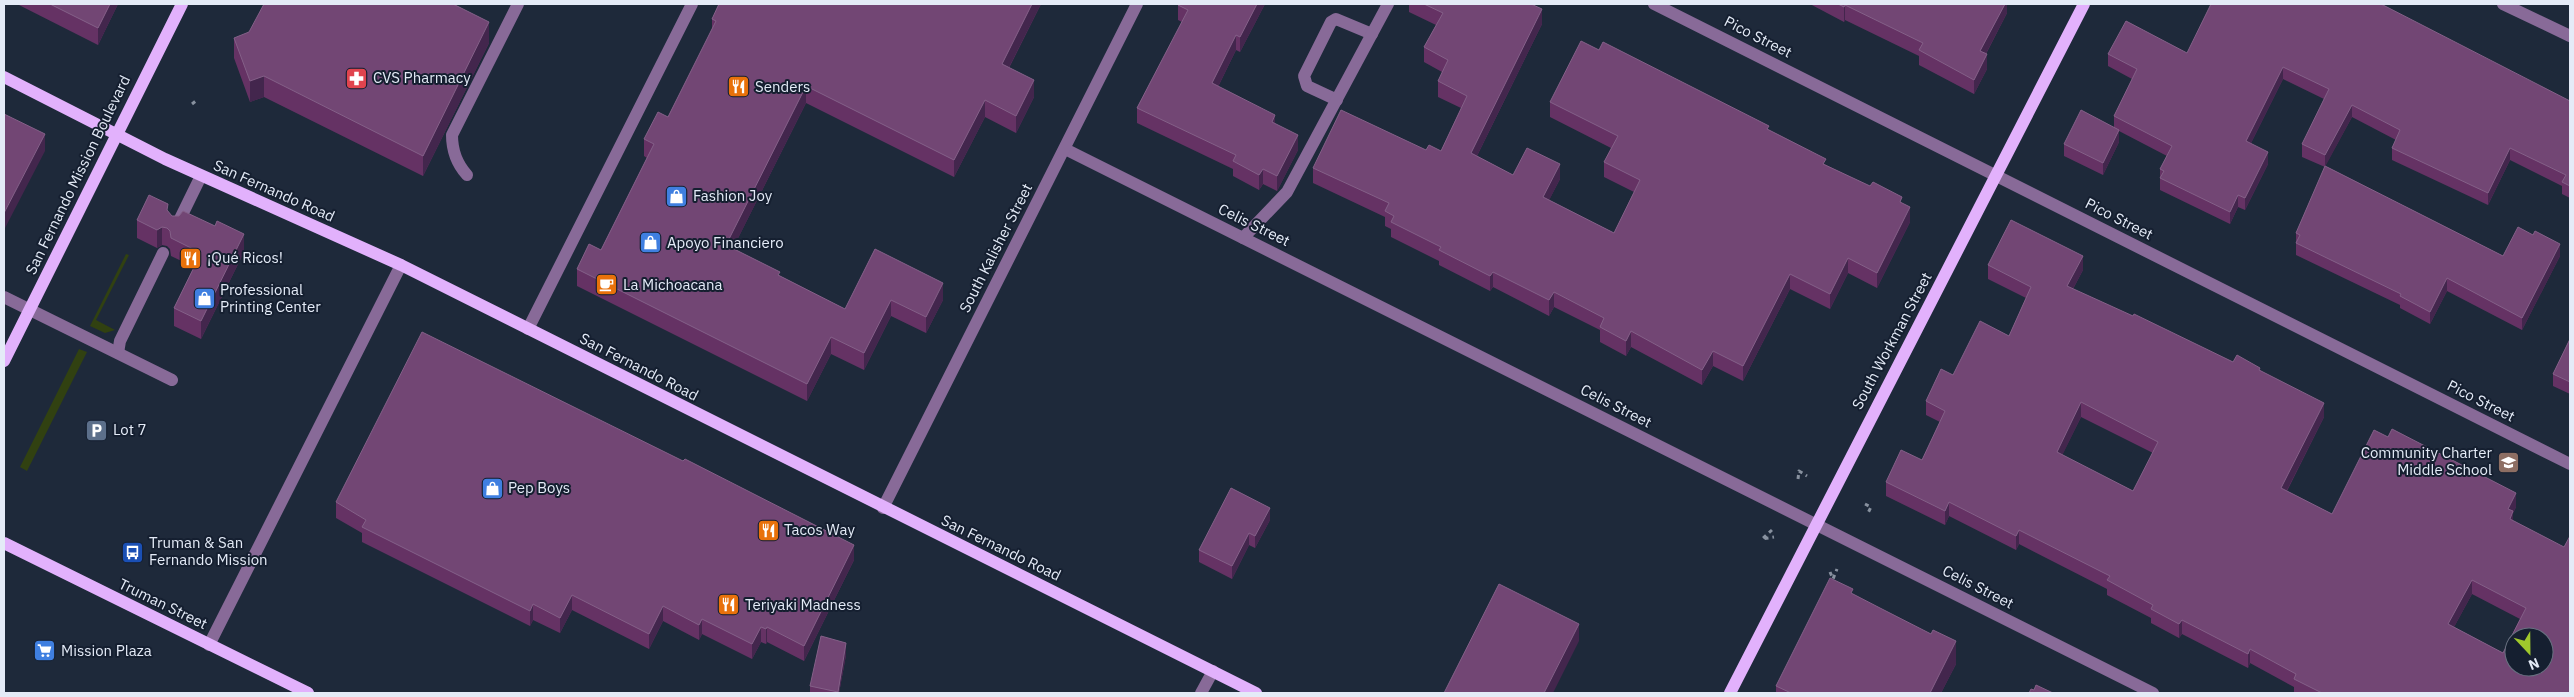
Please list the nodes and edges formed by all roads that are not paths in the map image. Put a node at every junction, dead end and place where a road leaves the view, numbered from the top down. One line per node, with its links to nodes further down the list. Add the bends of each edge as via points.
1 (182, 4): 13 (main road, San Fernando Mission Boulevard)
2 (518, 4): 15 (street, via 452,135 454,152)
3 (692, 4): 24 (street)
4 (1138, 4): 14 (street, South Kalisher Street)
5 (1388, 4): 9 (street)
6 (1654, 4): 17 (street, Pico Street)
7 (2084, 4): 17 (main road, South Workman Street)
8 (2503, 4): 10 (street)
9 (1372, 34): 12 (street); 12 (street, via 1336,19 1330,22 1304,76 1306,86)
10 (2570, 36)
11 (4, 77): 13 (main road, San Fernando Road)
12 (1337, 100): 19 (street, via 1287,192)
13 (117, 136): 16 (main road, San Fernando Road); 23 (main road, San Fernando Mission Boulevard)
14 (1064, 149): 19 (street, Celis Street); 29 (street, South Kalisher Street)
15 (467, 175)
16 (201, 176): 18 (street); 21 (main road, San Fernando Road)
17 (1997, 176): 28 (street, Pico Street); 30 (main road, South Workman Street)
18 (176, 227)
19 (1243, 238): 30 (street, Celis Street)
20 (163, 253): 25 (street, via 120,341)
21 (401, 265): 24 (main road, San Fernando Road); 32 (street)
22 (4, 296): 23 (street)
23 (29, 309): 25 (street); 26 (main road, San Fernando Mission Boulevard)
24 (528, 329): 29 (main road, San Fernando Road)
25 (118, 353): 27 (street)
26 (4, 361)
27 (172, 380)
28 (2570, 464)
29 (883, 508): 33 (main road, San Fernando Road)
30 (1815, 524): 37 (main road, South Workman Street); 38 (street, Celis Street)
31 (4, 543): 32 (main road, Truman Street)
32 (208, 645): 34 (main road, Truman Street)
33 (1213, 671): 35 (street); 36 (main road, San Fernando Road)
34 (308, 693)
35 (1201, 693)
36 (1256, 693)
37 (1730, 693)
38 (2152, 693)

